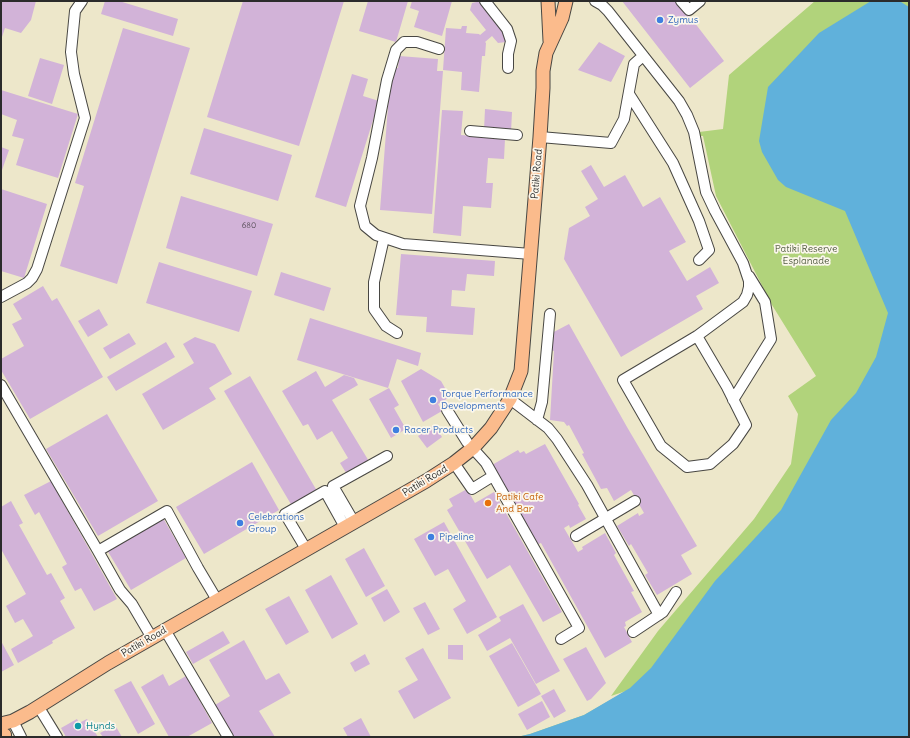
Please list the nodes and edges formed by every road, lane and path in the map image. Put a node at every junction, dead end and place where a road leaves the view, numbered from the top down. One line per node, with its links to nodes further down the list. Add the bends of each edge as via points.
1 (82, 1): 20 (lane, via 75,11 71,52 85,118 37,269 27,282)
2 (485, 1): 11 (lane, via 507,29 511,41)
3 (548, 1): 8 (main road, Patiki Road)
4 (566, 1): 8 (main road, Patiki Road)
5 (595, 1): 10 (lane, via 608,11)
6 (681, 1): 7 (lane, via 689,10)
7 (700, 1)
8 (550, 47): 15 (main road, Patiki Road, via 546,53 543,71)
9 (439, 49): 16 (lane, via 417,42 404,42 396,50 387,80 360,206 365,226)
10 (643, 56): 12 (lane, via 634,64); 19 (lane, via 679,101 691,122 706,192)
11 (508, 68)
12 (628, 94): 15 (lane, via 624,120 611,143); 18 (lane, via 673,163 699,221 709,250)
13 (470, 131): 14 (lane)
14 (517, 135)
15 (540, 137): 17 (main road, Patiki Road)
16 (384, 238): 17 (lane, via 404,244); 22 (lane, via 374,282 374,309 386,326)
17 (531, 254): 25 (main road, Patiki Road, via 520,371)
18 (699, 260)
19 (747, 272): 23 (lane, via 749,287 742,302); 26 (lane, via 765,302 770,339)
20 (1, 297)
21 (550, 314): 28 (lane, via 542,402)
22 (397, 333)
23 (697, 336): 26 (lane); 26 (lane, via 622,380 661,446 687,467 710,464 733,444 746,425)
24 (1, 385): 38 (lane)
25 (510, 399): 28 (lane); 29 (main road, Patiki Road, via 491,428)
26 (733, 400)
27 (447, 410): 29 (lane)
28 (537, 420): 34 (lane, via 557,439)
29 (473, 448): 31 (main road, Patiki Road); 32 (lane)
30 (387, 456): 35 (lane, via 333,486)
31 (454, 463): 32 (lane, via 472,489); 35 (main road, Patiki Road)
32 (493, 476): 45 (lane, via 579,628)
33 (635, 501): 34 (lane)
34 (605, 519): 36 (lane); 41 (lane)
35 (350, 524): 37 (main road, Patiki Road); 37 (lane, via 325,491 318,494 285,514)
36 (576, 536)
37 (306, 549): 40 (main road, Patiki Road)
38 (98, 551): 40 (lane, via 167,511); 44 (lane)
39 (676, 592): 41 (lane)
40 (217, 600): 42 (main road, Patiki Road)
41 (659, 616): 43 (lane)
42 (165, 630): 44 (main road, Patiki Road); 50 (lane)
43 (633, 632)
44 (152, 638): 46 (main road, Patiki Road)
45 (561, 639)
46 (38, 706): 47 (main road, Patiki Road); 49 (lane)
47 (6, 731): 48 (lane)
48 (21, 737)
49 (57, 737)
50 (228, 737)

